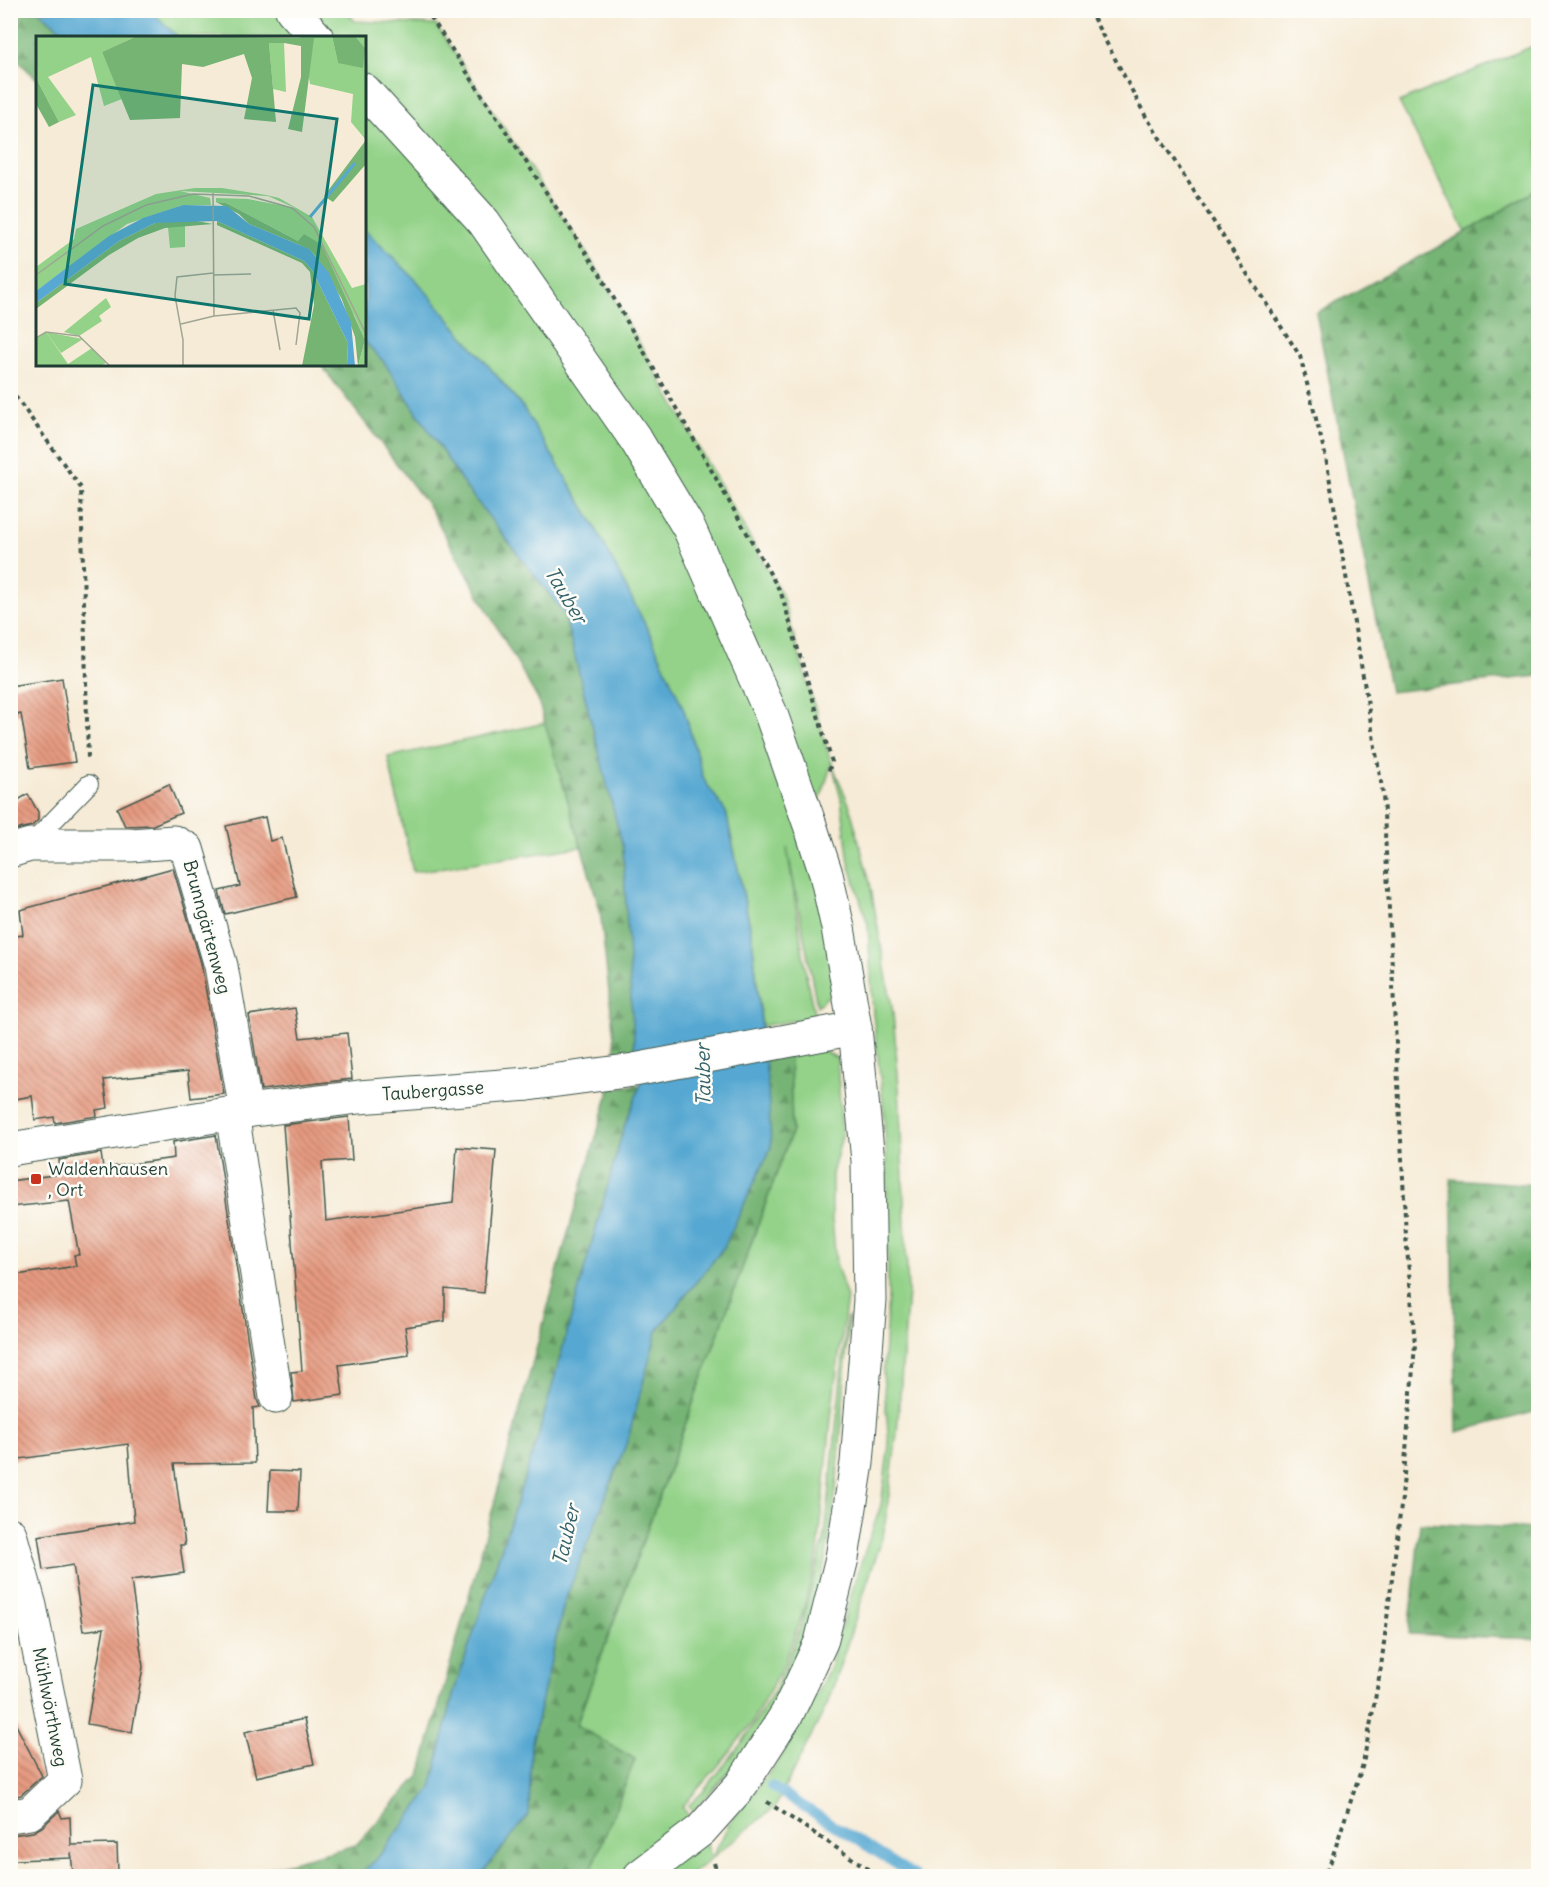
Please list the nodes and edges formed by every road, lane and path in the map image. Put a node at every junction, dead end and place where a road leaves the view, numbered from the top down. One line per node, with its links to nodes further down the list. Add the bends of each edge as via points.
1 (292, 10): 4 (main road)
2 (426, 10): 7 (path, via 600,274 781,593 831,762)
3 (1089, 10): 20 (path, via 1144,115 1300,356 1326,458 1383,794 1415,1345 1402,1498 1381,1667 1363,1764)
4 (315, 36)
5 (366, 92): 10 (main road, via 484,222 636,440 689,528 771,714 811,828 826,874)
6 (10, 390): 8 (path, via 81,488)
7 (828, 773)
8 (89, 784): 9 (lane)
9 (20, 848): 11 (main road, Brunngärtenweg, via 174,842 187,849 221,966)
10 (855, 1028): 11 (main road, Taubergasse, via 634,1070); 16 (main road, via 868,1161 870,1300 857,1462 842,1558 821,1642 787,1714)
11 (239, 1112): 12 (main road, Taubergasse); 13 (main road, Brunngärtenweg)
12 (10, 1149)
13 (276, 1397)
14 (10, 1534): 15 (main road, Mühlwörthweg)
15 (20, 1610): 17 (main road, Mühlwörthweg, via 65,1780 30,1813)
16 (741, 1785): 18 (main road, via 701,1830); 19 (path)
17 (10, 1816)
18 (640, 1876)
19 (879, 1876)
20 (1326, 1876)

